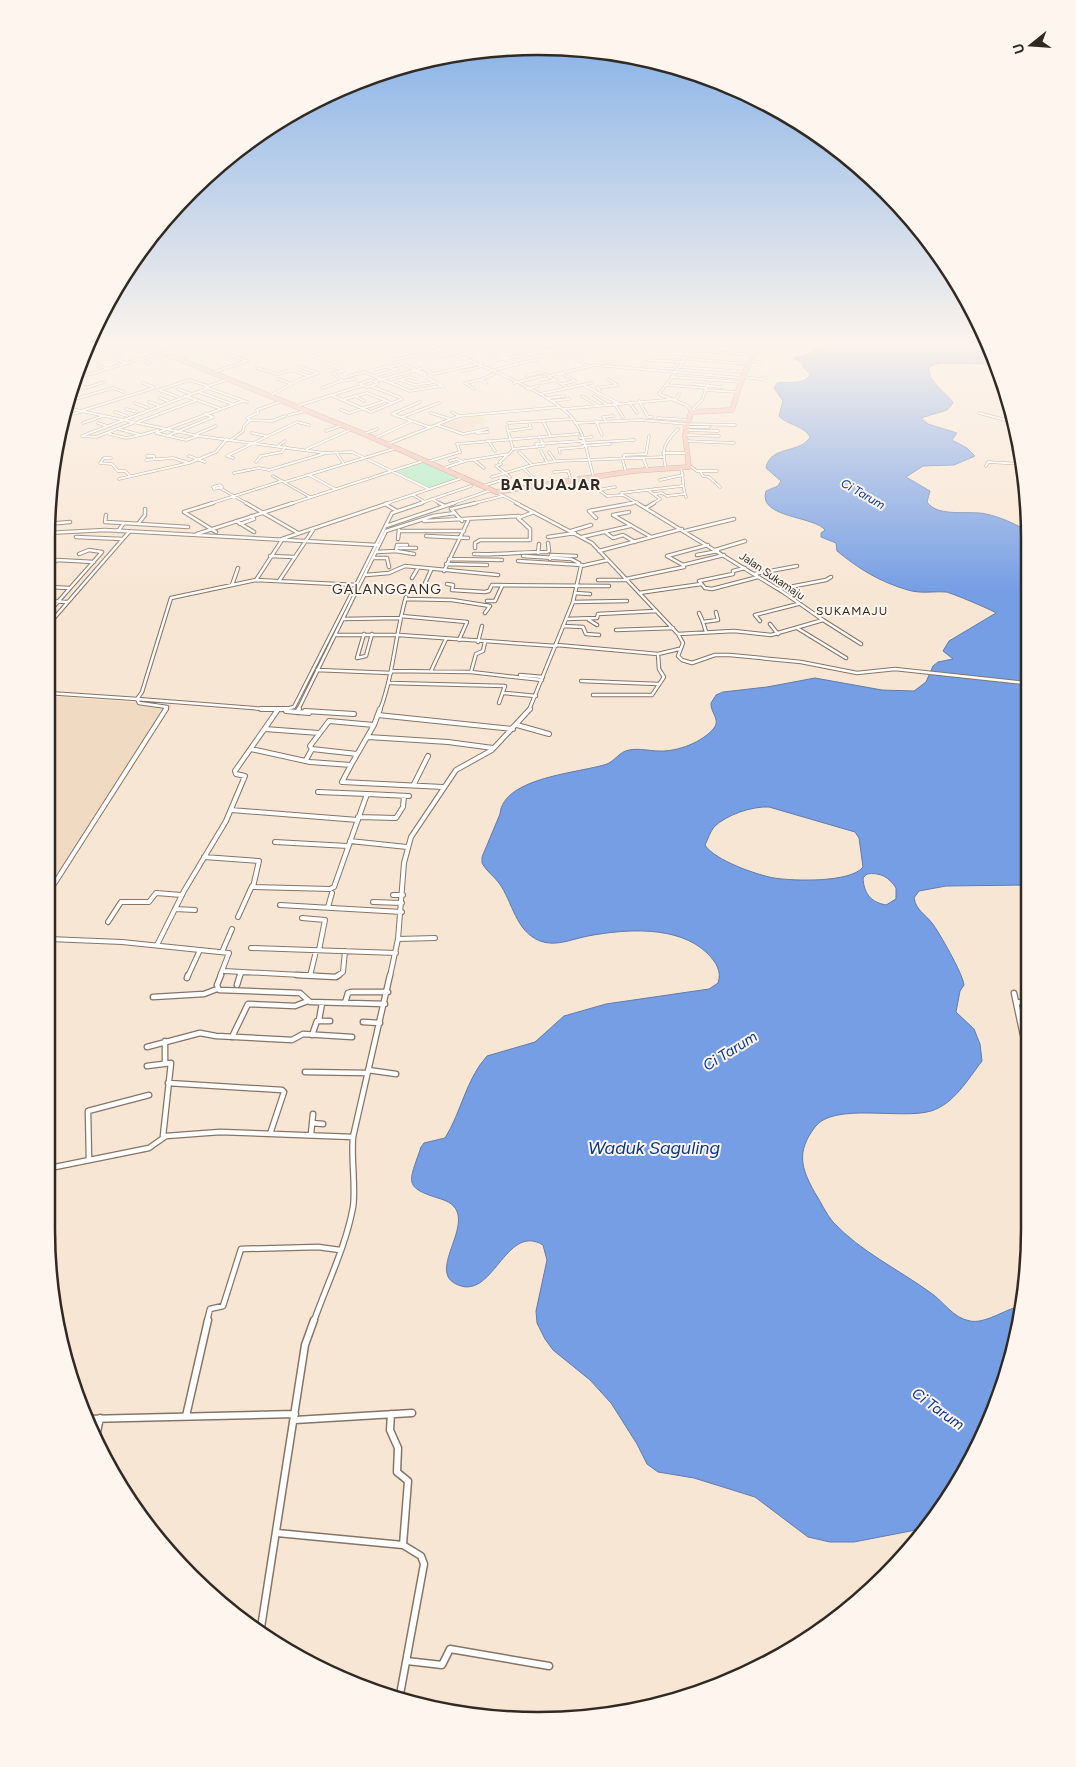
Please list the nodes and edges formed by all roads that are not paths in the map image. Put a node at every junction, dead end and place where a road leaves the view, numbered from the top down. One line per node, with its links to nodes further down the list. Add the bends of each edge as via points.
1 (103, 427): 35 (street, via 82,436 96,437)
2 (122, 427): 22 (street)
3 (162, 427): 21 (street)
4 (186, 427): 30 (street)
5 (213, 427): 40 (street)
6 (243, 427): 52 (street)
7 (285, 427): 44 (street)
8 (336, 427): 31 (street)
9 (349, 427): 23 (highway)
10 (400, 427): 49 (street)
11 (428, 427): 34 (street)
12 (444, 427): 29 (street, via 463,434)
13 (507, 427): 32 (street)
14 (531, 427): 25 (street)
15 (546, 427): 41 (street)
16 (576, 427): 38 (street)
17 (599, 427): 42 (street)
18 (686, 427): 56 (highway)
19 (688, 427): 47 (street)
20 (690, 427): 33 (street)
21 (165, 428): 27 (street); 30 (street)
22 (118, 429): 35 (street); 39 (street)
23 (352, 429): 37 (highway); 67 (street)
24 (377, 429): 37 (street)
25 (522, 429): 32 (street)
26 (678, 429): 75 (street, via 666,441)
27 (160, 430): 39 (street); 43 (street, via 156,433)
28 (413, 430): 34 (street)
29 (488, 430)
30 (177, 431): 40 (street); 43 (street)
31 (326, 431)
32 (508, 431): 50 (street)
33 (718, 431)
34 (419, 432): 61 (street)
35 (106, 433): 39 (street, via 127,438)
36 (252, 433): 44 (street)
37 (364, 434): 49 (highway)
38 (578, 434): 41 (street); 59 (street)
39 (141, 435)
40 (197, 435): 43 (street, via 187,440); 51 (street)
41 (550, 435): 45 (street)
42 (602, 435)
43 (167, 436)
44 (266, 436): 57 (street)
45 (539, 436): 50 (street); 58 (street)
46 (649, 436): 80 (street, via 646,454)
47 (718, 436)
48 (592, 437): 59 (street)
49 (375, 438): 61 (highway)
50 (510, 438): 53 (street); 66 (street)
51 (227, 440): 52 (street); 89 (street, via 216,452)
52 (231, 440): 57 (street)
53 (488, 440): 68 (street); 92 (street, via 457,444 460,452)
54 (634, 440): 59 (street)
55 (284, 441): 63 (street)
56 (685, 441): 60 (street); 76 (highway)
57 (254, 443): 63 (street); 84 (street, via 227,456)
58 (542, 443): 59 (street); 66 (street, via 544,446)
59 (582, 443): 62 (street); 73 (street, via 559,449); 86 (street)
60 (734, 443)
61 (388, 444): 65 (highway)
62 (610, 444)
63 (278, 446): 64 (street)
64 (285, 447): 67 (street); 96 (street, via 282,452 261,456)
65 (398, 448): 85 (street); 92 (highway)
66 (513, 449): 77 (street)
67 (305, 450): 74 (street)
68 (495, 451)
69 (541, 451): 98 (street)
70 (336, 452): 74 (street); 85 (street, via 352,452); 100 (street)
71 (519, 452): 102 (street)
72 (549, 452): 94 (street)
73 (560, 452)
74 (325, 453): 116 (street, via 269,470 258,468)
75 (663, 453): 76 (street); 81 (street)
76 (688, 453): 103 (highway)
77 (507, 455): 91 (street); 118 (street, via 496,466)
78 (146, 456): 83 (street)
79 (189, 456): 89 (street)
80 (629, 456): 87 (street); 88 (street)
81 (664, 457): 88 (street); 108 (street)
82 (111, 458): 120 (street, via 104,458 100,463 112,464 118,472 125,471)
83 (154, 458): 90 (street); 99 (street, via 180,458)
84 (233, 458)
85 (364, 458): 100 (street); 111 (street)
86 (587, 458): 87 (street); 94 (street); 125 (street)
87 (623, 458): 115 (street)
88 (643, 458): 110 (street)
89 (198, 459): 95 (street); 99 (street)
90 (146, 460)
91 (474, 460): 97 (street); 106 (street)
92 (429, 461): 105 (highway); 111 (street)
93 (450, 461): 97 (street, via 457,459)
94 (555, 461): 98 (street)
95 (205, 462)
96 (256, 462)
97 (463, 462): 105 (street)
98 (547, 462): 102 (street)
99 (189, 463): 120 (street)
100 (344, 464): 117 (street)
101 (1015, 464): 104 (street, via 988,462)
102 (532, 465): 107 (street)
103 (690, 466): 109 (highway); 112 (street)
104 (986, 466)
105 (444, 468): 123 (highway)
106 (484, 468)
107 (523, 468): 118 (street); 132 (street)
108 (666, 469): 109 (highway); 110 (highway)
109 (681, 469): 119 (street)
110 (648, 470): 115 (highway)
111 (392, 471): 139 (street); 140 (street)
112 (700, 471): 113 (street); 137 (street)
113 (717, 471)
114 (554, 472): 129 (street, via 568,471)
115 (626, 472): 125 (highway)
116 (234, 473)
117 (309, 474): 131 (street); 139 (street)
118 (506, 474): 122 (street); 124 (street)
119 (683, 475): 130 (street); 135 (street)
120 (130, 476): 126 (street)
121 (272, 476): 131 (street)
122 (510, 476)
123 (465, 477): 134 (highway); 140 (street)
124 (492, 478)
125 (594, 478): 128 (highway)
126 (119, 479)
127 (505, 479): 134 (street)
128 (584, 479): 129 (highway); 142 (street, Jalan Sukamaju)
129 (571, 480): 132 (highway)
130 (660, 480)
131 (283, 482): 148 (street); 150 (street)
132 (540, 484): 143 (highway)
133 (471, 486): 152 (street)
134 (483, 486): 143 (highway)
135 (682, 486): 141 (street); 146 (street)
136 (615, 487): 142 (street)
137 (720, 487)
138 (220, 488): 148 (street)
139 (335, 489): 150 (street)
140 (429, 489): 147 (street)
141 (648, 489): 144 (street); 145 (street)
142 (598, 490): 144 (street, Jalan Sukamaju, via 609,497)
143 (493, 491): 149 (street); 156 (street)
144 (621, 493): 154 (street, Jalan Sukamaju)
145 (654, 494): 146 (street); 157 (street, via 660,500)
146 (684, 494): 151 (street)
147 (413, 495): 153 (street); 155 (street)
148 (233, 496): 164 (street); 183 (street, via 184,512)
149 (503, 496): 161 (street); 165 (street, via 450,510)
150 (310, 497): 164 (street)
151 (686, 498)
152 (432, 499): 153 (street); 156 (street)
153 (425, 502): 159 (street)
154 (637, 502): 157 (street, Jalan Sukamaju); 160 (street)
155 (386, 504): 159 (street); 184 (street)
156 (445, 506): 180 (street)
157 (646, 508): 186 (street, Jalan Sukamaju)
158 (145, 509): 177 (street, via 145,515)
159 (397, 511): 180 (street)
160 (589, 511): 162 (street); 169 (street)
161 (534, 512): 168 (street); 190 (street)
162 (583, 512)
163 (629, 512): 181 (street, via 613,515)
164 (262, 513): 167 (street); 197 (street)
165 (455, 513): 171 (street, via 435,515); 172 (street)
166 (106, 515): 176 (street, via 105,522)
167 (251, 516): 174 (street); 178 (street, via 254,519)
168 (522, 516): 173 (street); 209 (street, via 518,518 530,530 530,540)
169 (596, 518)
170 (734, 519): 186 (street)
171 (421, 521): 172 (street); 185 (street)
172 (462, 521): 173 (street)
173 (468, 521): 189 (street)
174 (236, 522): 178 (street); 183 (street)
175 (55, 523): 187 (street, via 70,520)
176 (124, 523): 177 (street); 188 (street)
177 (138, 524): 182 (street)
178 (240, 524): 194 (street)
179 (591, 524): 190 (street)
180 (386, 526): 215 (street)
181 (630, 526): 195 (street); 200 (street)
182 (188, 527)
183 (211, 530): 193 (street); 198 (street)
184 (313, 530): 197 (street); 210 (street)
185 (399, 530): 189 (street); 207 (street); 223 (street, via 386,531)
186 (684, 530): 200 (street); 217 (street, Jalan Sukamaju)
187 (70, 531): 188 (street); 191 (street)
188 (118, 531): 192 (street)
189 (464, 531): 204 (street)
190 (571, 531): 196 (street)
191 (55, 532)
192 (129, 532): 198 (street); 206 (street)
193 (216, 532)
194 (254, 532)
195 (606, 532): 203 (street); 212 (street, via 614,538 622,535)
196 (575, 533): 202 (street); 203 (street)
197 (299, 534): 208 (street)
198 (192, 536): 208 (street)
199 (426, 536): 204 (street)
200 (650, 536): 212 (street)
201 (76, 537): 206 (street)
202 (548, 537)
203 (582, 537): 221 (street)
204 (461, 538): 205 (street); 236 (street)
205 (468, 538)
206 (122, 539): 287 (street)
207 (398, 539)
208 (280, 540): 210 (street); 232 (street)
209 (522, 540): 219 (street, via 480,540); 228 (street)
210 (304, 541): 215 (street); 234 (street)
211 (745, 541): 222 (street)
212 (635, 542): 221 (street)
213 (539, 544): 224 (street)
214 (548, 544): 224 (street, via 548,552)
215 (377, 545): 267 (street)
216 (408, 545): 220 (street, via 397,545)
217 (708, 545): 222 (street, Jalan Sukamaju); 247 (street, via 667,556)
218 (416, 548): 220 (street)
219 (475, 548)
220 (397, 550): 223 (street); 226 (street, via 398,553)
221 (599, 551): 240 (street)
222 (716, 551): 230 (street); 231 (street, Jalan Sukamaju)
223 (377, 552): 235 (street)
224 (538, 553): 228 (street)
225 (79, 554): 243 (street, via 88,550 102,551)
226 (414, 554)
227 (474, 554): 229 (street)
228 (522, 554): 229 (street); 237 (street)
229 (496, 555): 238 (street)
230 (697, 555)
231 (724, 555): 247 (street); 252 (street, Jalan Sukamaju)
232 (270, 556): 234 (street); 260 (street)
233 (576, 556): 237 (street, via 551,555)
234 (294, 557): 263 (street)
235 (374, 558): 249 (street, via 387,558); 256 (street)
236 (449, 559): 238 (street); 244 (street)
237 (550, 559): 246 (street, via 573,560)
238 (494, 560): 239 (street)
239 (502, 560)
240 (608, 560): 246 (street); 262 (street)
241 (518, 561): 246 (street)
242 (55, 562): 243 (street)
243 (94, 562): 273 (street)
244 (446, 564): 245 (street); 254 (street)
245 (487, 565)
246 (583, 565): 272 (street)
247 (683, 565): 262 (street)
248 (797, 566): 255 (street)
249 (389, 567)
250 (238, 568): 266 (street)
251 (418, 568): 253 (street); 256 (street, via 405,566 389,573); 259 (street)
252 (745, 568): 255 (street, Jalan Sukamaju); 265 (street, via 699,581)
253 (431, 570): 254 (street); 275 (street)
254 (444, 571): 268 (street, via 496,575)
255 (754, 574): 257 (street, Jalan Sukamaju)
256 (366, 575): 297 (street)
257 (759, 577): 265 (street, via 712,589); 274 (street, Jalan Sukamaju)
258 (831, 577): 274 (street)
259 (412, 578)
260 (256, 580): 263 (street); 266 (street)
261 (598, 580): 262 (street)
262 (627, 580): 280 (street)
263 (279, 581): 267 (street)
264 (448, 584): 276 (street, via 453,585)
265 (702, 584): 280 (street)
266 (232, 585): 341 (street, via 170,598)
267 (356, 585): 341 (street, via 294,707 280,710)
268 (492, 585): 269 (street); 277 (street, via 487,592)
269 (502, 586): 272 (street); 283 (street, via 495,602)
270 (609, 586): 272 (street)
271 (55, 587): 273 (street)
272 (576, 587): 279 (street)
273 (70, 588): 286 (street)
274 (779, 589): 289 (street, Jalan Sukamaju)
275 (422, 590)
276 (452, 590): 277 (street); 278 (street)
277 (460, 591): 282 (street)
278 (448, 593)
279 (575, 593): 281 (street); 288 (street)
280 (639, 593): 291 (street)
281 (590, 594)
282 (452, 600): 293 (street, via 490,606); 296 (street, via 406,598)
283 (487, 601)
284 (627, 601): 288 (street)
285 (55, 602): 286 (street)
286 (58, 602): 287 (street); 290 (street)
287 (68, 602): 295 (street)
288 (573, 602): 298 (street)
289 (798, 604): 300 (street, Jalan Sukamaju); 301 (street, via 755,615)
290 (55, 605)
291 (656, 611): 299 (street, via 597,614 597,618); 307 (street)
292 (716, 612): 302 (street, via 718,620)
293 (485, 613)
294 (699, 613): 302 (street)
295 (55, 615)
296 (400, 617): 297 (street); 316 (street); 319 (street, via 467,622)
297 (344, 619): 315 (street)
298 (566, 619): 299 (street); 306 (street)
299 (589, 620): 304 (street)
300 (823, 620): 308 (street); 322 (street, Jalan Sukamaju)
301 (760, 621)
302 (703, 622): 310 (street)
303 (770, 624): 314 (street)
304 (597, 625)
305 (482, 626): 320 (street)
306 (563, 626): 317 (street, via 583,627 586,634); 323 (street)
307 (673, 628): 309 (street); 313 (street)
308 (797, 628): 314 (street); 326 (street)
309 (616, 630)
310 (706, 632): 313 (street); 314 (street)
311 (364, 634): 312 (street); 312 (street, via 357,658 366,656); 315 (street)
312 (372, 634): 316 (street)
313 (678, 634): 324 (street, via 683,644)
314 (778, 634)
315 (336, 635): 327 (street)
316 (399, 635): 318 (street); 329 (street, via 390,662)
317 (599, 635)
318 (446, 639): 319 (street); 328 (street)
319 (458, 640): 320 (street)
320 (478, 642): 321 (street)
321 (485, 642): 323 (street); 330 (street, via 483,651 476,654)
322 (861, 644)
323 (556, 646): 325 (street); 332 (street)
324 (679, 649): 325 (street); 334 (street, via 679,658 692,663 715,655 730,655 801,662 857,673 893,669)
325 (658, 654): 336 (street, via 659,669 664,677)
326 (846, 658)
327 (317, 670): 329 (street); 345 (street)
328 (431, 671): 329 (street); 330 (street)
329 (391, 672): 335 (street)
330 (471, 672): 332 (street)
331 (520, 674): 332 (street)
332 (542, 678): 340 (street)
333 (581, 681): 336 (street)
334 (1021, 682)
335 (390, 683): 338 (street, via 505,686); 348 (street)
336 (658, 684): 339 (street, via 650,696)
337 (55, 693): 341 (street)
338 (504, 693): 340 (street); 342 (street)
339 (593, 695)
340 (536, 696): 350 (street)
341 (138, 699): 343 (street, via 139,703)
342 (500, 703)
343 (164, 706): 344 (street); 377 (street, via 167,707 159,722)
344 (277, 711): 345 (street); 351 (street)
345 (298, 711): 346 (street); 347 (street)
346 (309, 713)
347 (354, 714)
348 (378, 715): 349 (street); 352 (street)
349 (374, 725): 353 (street, via 330,721); 355 (street)
350 (517, 725): 352 (street); 354 (street)
351 (266, 729): 353 (street); 358 (street)
352 (513, 729): 356 (street)
353 (318, 733): 357 (street, via 310,746)
354 (549, 734)
355 (368, 737): 356 (street); 359 (street)
356 (493, 748): 365 (street, via 456,770)
357 (312, 749): 359 (street); 361 (street)
358 (252, 750): 361 (street); 370 (street, via 235,772 245,776)
359 (357, 754): 362 (street)
360 (428, 756): 364 (street)
361 (306, 760): 362 (street)
362 (351, 765): 363 (street)
363 (342, 782): 364 (street); 367 (street)
364 (414, 784): 365 (street)
365 (443, 787): 375 (street, via 419,822)
366 (318, 792): 367 (street)
367 (339, 793): 368 (street)
368 (367, 794): 369 (street); 371 (street)
369 (407, 796): 371 (street, via 396,818)
370 (231, 810): 371 (street, via 290,814 299,818); 376 (street)
371 (358, 819): 372 (street)
372 (350, 841): 374 (street); 375 (street)
373 (275, 842): 374 (street)
374 (348, 846): 378 (street, via 334,887 330,889)
375 (407, 847): 382 (street)
376 (204, 857): 378 (street, via 258,860 260,863); 380 (street)
377 (55, 883)
378 (252, 886): 390 (street)
379 (332, 893): 386 (street)
380 (182, 895): 387 (street); 392 (street, via 156,893 149,902 120,903)
381 (393, 895): 382 (street)
382 (403, 895): 384 (street)
383 (373, 902): 384 (street)
384 (402, 903): 389 (street)
385 (280, 905): 386 (street)
386 (328, 907): 389 (street)
387 (175, 909): 388 (street); 397 (street)
388 (195, 910)
389 (402, 912): 396 (street)
390 (238, 916)
391 (302, 918): 400 (street, via 325,920)
392 (108, 922)
393 (232, 929): 402 (street)
394 (435, 938): 396 (street)
395 (55, 939): 397 (street)
396 (398, 939): 403 (street)
397 (157, 945): 399 (street)
398 (251, 948): 400 (street)
399 (200, 950): 402 (street); 407 (street)
400 (318, 950): 401 (street); 406 (street)
401 (344, 951): 403 (street); 406 (street, via 342,974 331,978)
402 (222, 952): 404 (street, via 230,954)
403 (396, 953): 410 (street)
404 (224, 971): 405 (street); 409 (street)
405 (241, 972): 406 (street); 408 (street)
406 (310, 976)
407 (188, 978)
408 (237, 985)
409 (218, 989): 412 (street, via 204,994); 413 (street, via 300,993)
410 (388, 992): 417 (street, via 350,992); 418 (street)
411 (1014, 993): 414 (street)
412 (152, 997)
413 (308, 1001): 416 (street); 425 (street, via 295,1006 248,1004)
414 (1016, 1002): 415 (street); 423 (street)
415 (1021, 1002)
416 (322, 1003): 417 (street); 419 (street)
417 (345, 1003): 418 (street)
418 (384, 1004): 422 (street)
419 (319, 1020): 420 (street); 424 (street)
420 (330, 1021)
421 (362, 1022): 422 (street)
422 (380, 1023): 431 (street)
423 (1021, 1026)
424 (312, 1035): 425 (street, via 303,1034 292,1040); 426 (street)
425 (232, 1037): 427 (street, via 204,1032)
426 (352, 1037)
427 (165, 1041): 428 (street); 429 (street)
428 (147, 1047)
429 (165, 1063): 430 (street); 434 (street, via 171,1063)
430 (147, 1066)
431 (368, 1071): 432 (street); 433 (street); 442 (street)
432 (305, 1072)
433 (396, 1074)
434 (168, 1083): 439 (street, via 282,1090); 441 (street)
435 (149, 1094): 443 (street, via 88,1111)
436 (313, 1114): 437 (street)
437 (312, 1123): 438 (street); 440 (street)
438 (323, 1124)
439 (270, 1134): 440 (street); 441 (street, via 214,1132)
440 (311, 1134): 442 (street)
441 (163, 1136): 443 (street, via 149,1148)
442 (353, 1137): 445 (street, via 354,1202)
443 (88, 1160): 444 (street)
444 (55, 1167)
445 (340, 1250): 448 (street, via 318,1246 242,1249 223,1306 210,1309); 449 (street, via 305,1344)
446 (412, 1413): 447 (street)
447 (392, 1414): 449 (street); 454 (street, via 390,1430 398,1448 397,1472 408,1481)
448 (186, 1416): 449 (street); 451 (street)
449 (295, 1417): 453 (street)
450 (94, 1418): 451 (street)
451 (100, 1418): 452 (street)
452 (98, 1427)
453 (277, 1533): 454 (street); 455 (street)
454 (403, 1544): 456 (street, via 421,1556 424,1564)
455 (262, 1625)
456 (407, 1661): 457 (street, via 442,1665 450,1649); 458 (street)
457 (549, 1666)
458 (401, 1692)

